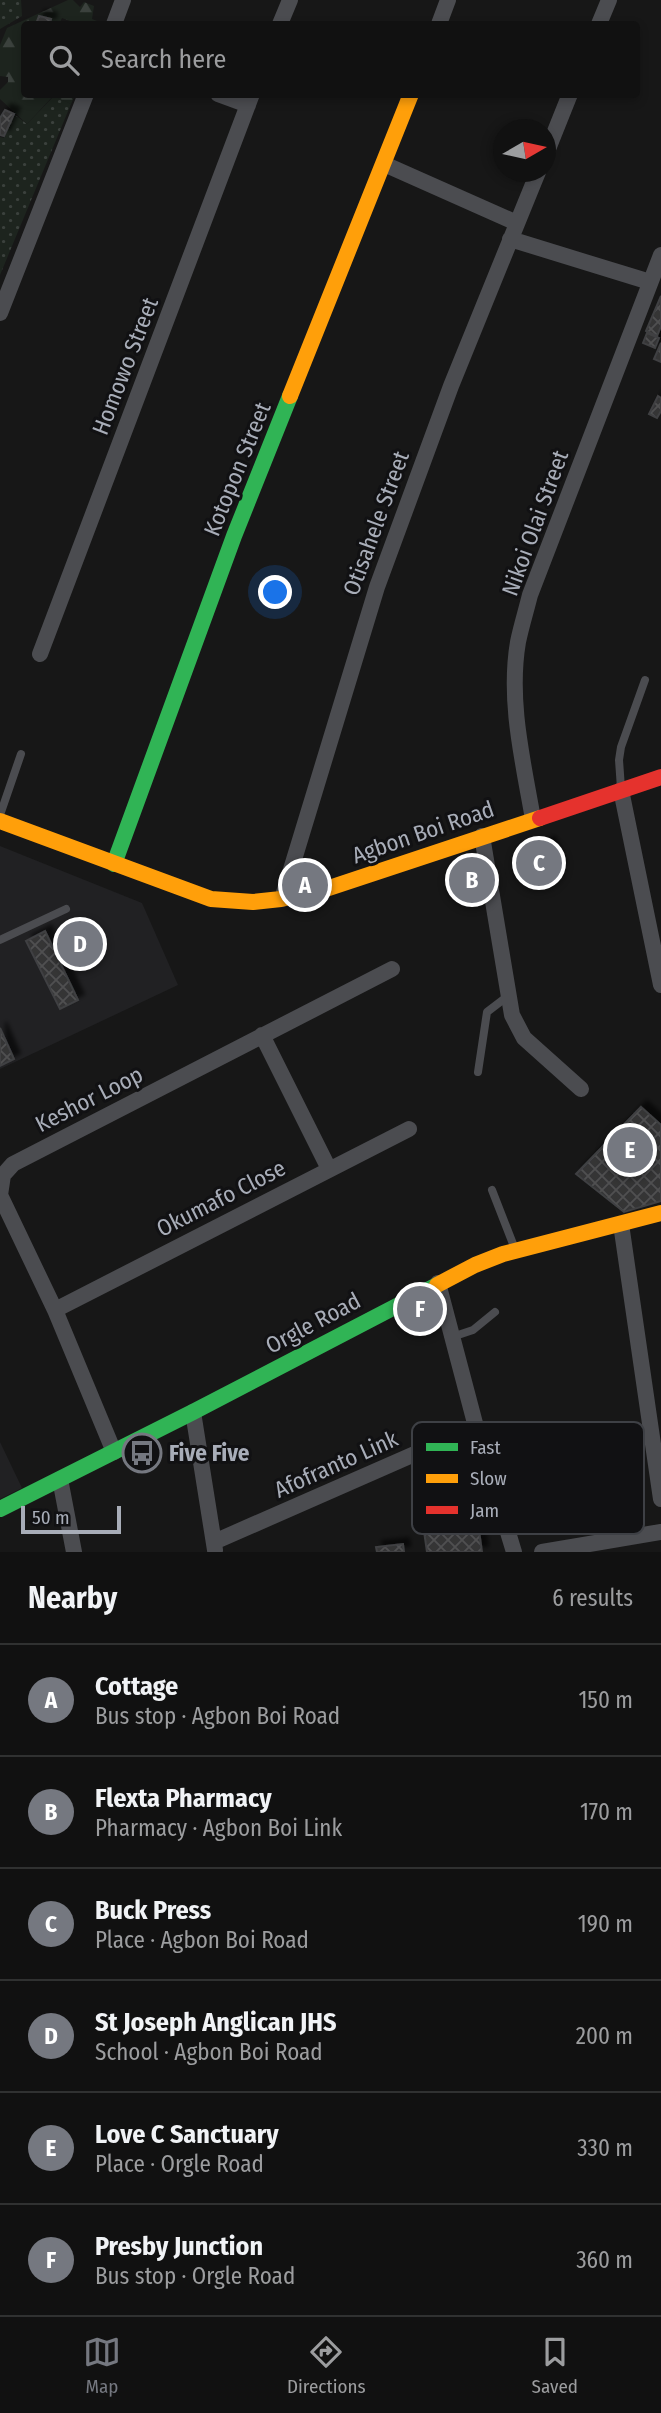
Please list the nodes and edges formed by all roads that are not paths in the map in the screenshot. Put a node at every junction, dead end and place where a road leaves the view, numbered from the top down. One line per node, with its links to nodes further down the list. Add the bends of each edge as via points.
1 (123, 0): 5 (street)
2 (290, 0): 6 (street)
3 (448, 0): 7 (street)
4 (609, 0): 8 (street)
5 (115, 21)
6 (282, 21)
7 (440, 21)
8 (600, 21)
9 (84, 98): 20 (street)
10 (409, 98): 14 (street, Kotopon Street)
11 (568, 98): 13 (street)
12 (250, 100): 21 (street, Homowo Street)
13 (556, 128)
14 (384, 164): 16 (street); 30 (street, Kotopon Street, via 234,536)
15 (534, 182): 16 (street, Otisahele Street)
16 (517, 223): 17 (street, Otisahele Street)
17 (510, 239): 19 (street); 31 (street, Otisahele Street, via 377,587)
18 (661, 255): 19 (street, Nikoi Olai Street)
19 (650, 282): 27 (street, Nikoi Olai Street, via 530,595 518,642 517,730)
20 (0, 313)
21 (40, 654)
22 (645, 680): 25 (lane, via 621,747)
23 (21, 754): 26 (lane)
24 (661, 777): 25 (street, Agbon Boi Road)
25 (621, 790): 27 (street, Agbon Boi Road); 35 (street)
26 (0, 815)
27 (533, 818): 29 (street, Agbon Boi Road)
28 (0, 821): 30 (street, Agbon Boi Road)
29 (482, 836): 31 (street, Agbon Boi Road, via 323,890); 36 (street)
30 (114, 864): 31 (street, Agbon Boi Road, via 211,899 249,903)
31 (282, 899)
32 (66, 909): 33 (lane)
33 (0, 940)
34 (392, 969): 37 (street, Keshor Loop)
35 (661, 985)
36 (508, 996): 38 (lane, via 487,1012); 39 (street, via 524,1038)
37 (262, 1035): 41 (street); 47 (street, Keshor Loop, via 13,1164 3,1175 0,1195)
38 (478, 1072)
39 (581, 1089)
40 (409, 1129): 41 (street, Okumafo Close)
41 (329, 1169): 47 (street, Okumafo Close)
42 (492, 1190): 45 (lane)
43 (661, 1213): 44 (street, Orgle Road)
44 (621, 1224): 45 (street, Orgle Road); 55 (street)
45 (515, 1251): 46 (street, Orgle Road)
46 (438, 1283): 49 (street); 50 (street, Orgle Road)
47 (55, 1310): 52 (street, Keshor Loop)
48 (495, 1312): 49 (lane, via 473,1329)
49 (452, 1337): 51 (street)
50 (193, 1412): 52 (street, Orgle Road); 59 (street)
51 (475, 1422)
52 (114, 1452): 54 (street, Orgle Road)
53 (412, 1456): 59 (street, Afofranto Link)
54 (60, 1479): 56 (street, Orgle Road); 60 (street)
55 (661, 1499)
56 (0, 1509)
57 (661, 1532): 62 (street)
58 (509, 1534): 61 (street)
59 (215, 1547)
60 (74, 1552)
61 (514, 1552)
62 (542, 1552)

